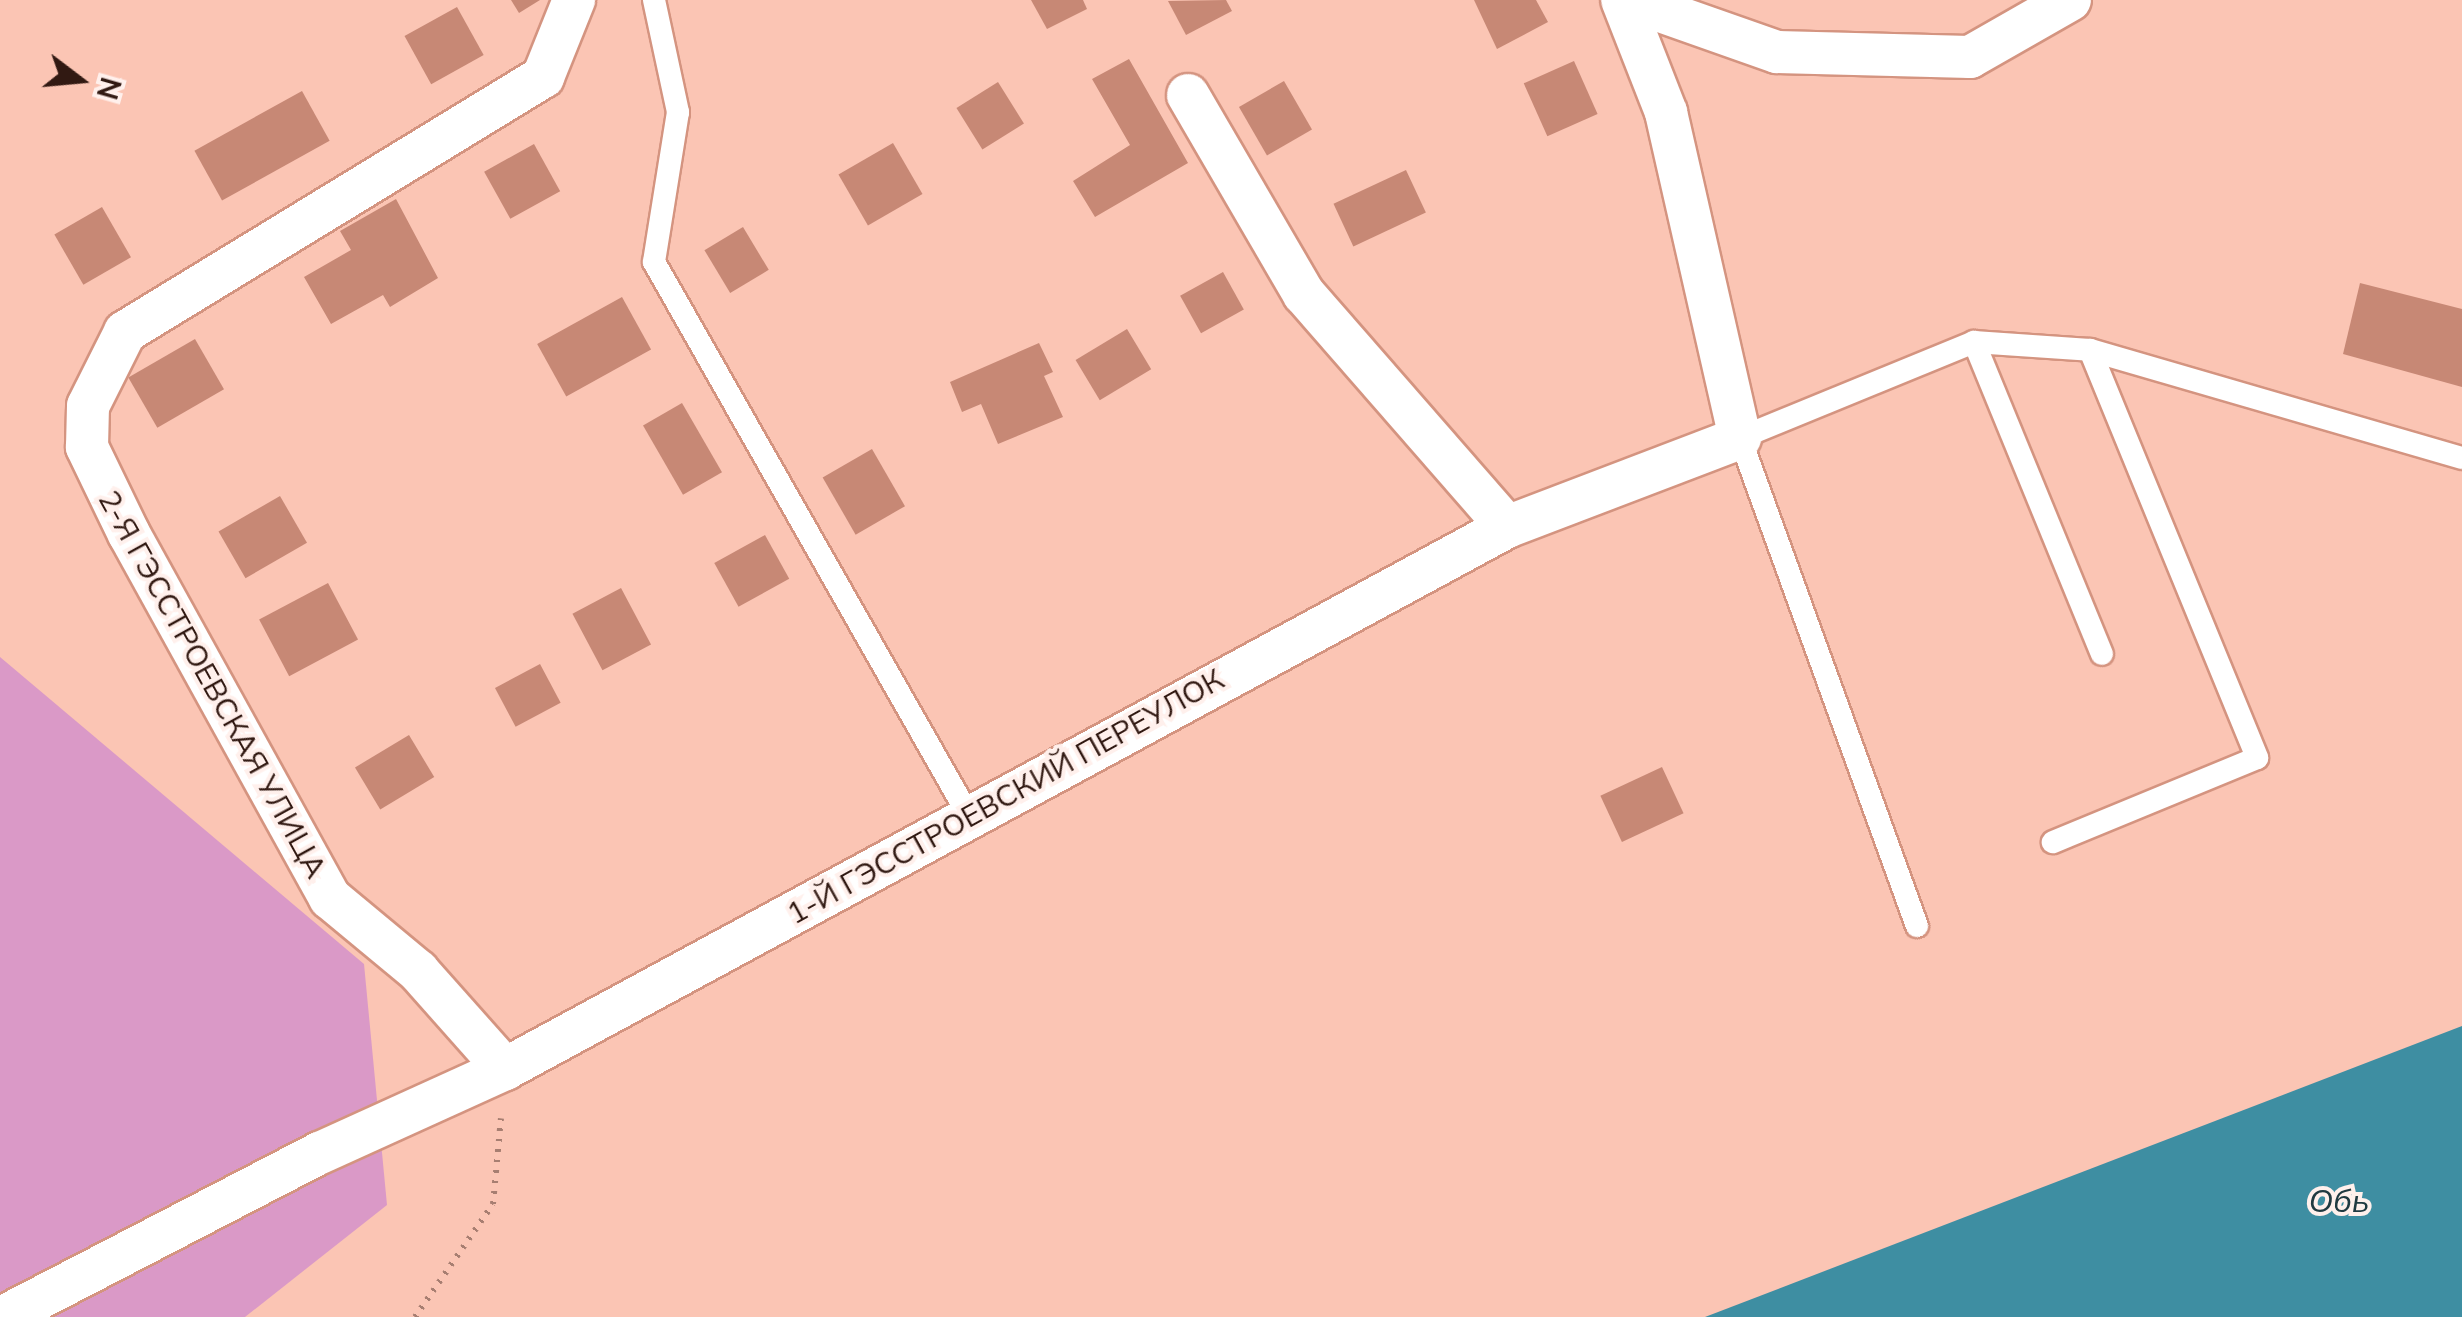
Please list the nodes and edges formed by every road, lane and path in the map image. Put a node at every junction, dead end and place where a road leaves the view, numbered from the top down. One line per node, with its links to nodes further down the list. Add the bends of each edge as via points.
1 (574, 0): 15 (street, 2-Я ГЭССТРОЕВСКАЯ УЛИЦА, via 544,76 125,332 88,406 87,447 121,517 330,898 418,971)
2 (654, 0): 12 (lane, via 678,112 654,262)
3 (1625, 0): 4 (street, via 1777,52 1970,57); 8 (street, via 1666,112)
4 (2070, 0)
5 (1188, 95): 10 (street, via 1304,294)
6 (1974, 342): 7 (lane); 8 (lane); 11 (lane)
7 (2090, 350): 9 (lane); 13 (lane, via 2257,758)
8 (1740, 438): 10 (street, 1-Й ГЭССТРОЕВСКИЙ ПЕРЕУЛОК); 14 (lane)
9 (2462, 458)
10 (1507, 527): 12 (street, 1-Й ГЭССТРОЕВСКИЙ ПЕРЕУЛОК)
11 (2102, 654)
12 (968, 814): 15 (street, 1-Й ГЭССТРОЕВСКИЙ ПЕРЕУЛОК)
13 (2054, 842)
14 (1916, 926)
15 (506, 1069): 16 (street, 1-Й ГЭССТРОЕВСКИЙ ПЕРЕУЛОК, via 320,1154); 17 (path, via 493,1204)
16 (3, 1317)
17 (415, 1317)

